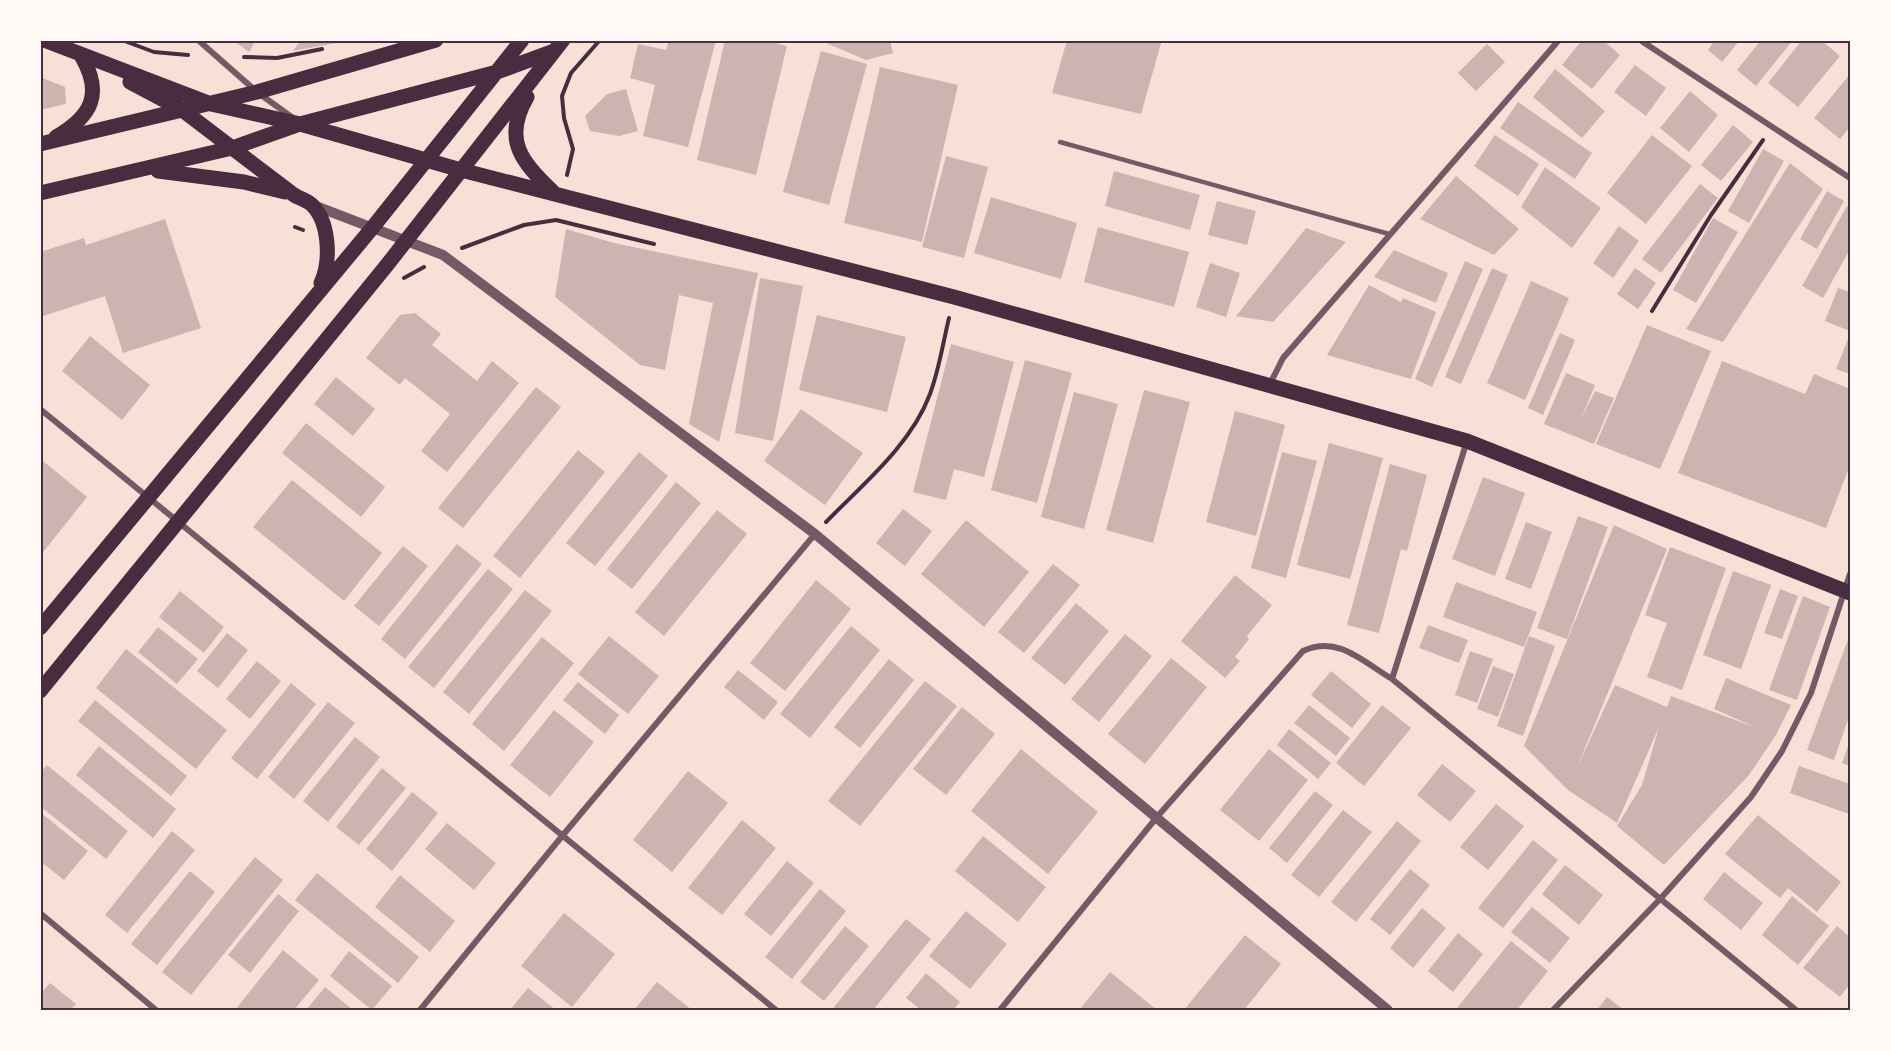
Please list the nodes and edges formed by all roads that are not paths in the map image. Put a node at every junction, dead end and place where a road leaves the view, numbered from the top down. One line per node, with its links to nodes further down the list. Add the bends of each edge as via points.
1 (45, 40): 8 (main road)
2 (198, 40): 10 (street)
3 (436, 40): 10 (main road)
4 (522, 40): 9 (main road)
5 (1559, 40): 26 (street)
6 (1640, 40): 20 (street)
7 (558, 46): 9 (main road); 18 (main road); 22 (main road, via 519,110 514,133 521,156)
8 (82, 57): 11 (main road); 12 (main road); 15 (main road, via 93,76 88,109 71,129)
9 (497, 72): 13 (main road); 17 (main road)
10 (257, 92): 11 (main road); 13 (street)
11 (211, 104): 12 (main road); 13 (main road)
12 (181, 109): 15 (main road); 16 (main road)
13 (300, 124): 16 (main road); 17 (main road)
14 (1060, 142): 26 (lane)
15 (44, 143)
16 (232, 148): 19 (main road); 23 (main road)
17 (426, 160): 18 (main road); 25 (main road)
18 (461, 170): 22 (main road); 27 (main road)
19 (133, 172): 21 (main road); 23 (main road, via 207,176)
20 (1851, 178)
21 (40, 194)
22 (558, 194): 29 (main road)
23 (294, 195): 24 (main road)
24 (312, 205): 25 (street); 28 (main road, via 322,223 328,260)
25 (373, 227): 27 (street); 28 (main road)
26 (1389, 234): 29 (street, via 1283,358)
27 (406, 239): 33 (main road); 34 (street, via 443,255)
28 (314, 296): 32 (main road)
29 (1270, 384): 31 (main road)
30 (40, 410): 32 (street)
31 (1467, 441): 36 (main road); 38 (street)
32 (150, 499): 33 (street); 37 (main road)
33 (180, 522): 39 (main road); 41 (street)
34 (815, 534): 40 (street); 41 (street)
35 (1851, 574): 36 (street)
36 (1847, 592): 42 (street, via 1811,693 1782,751 1751,796)
37 (40, 628)
38 (1392, 679): 40 (street, via 1338,646 1319,644 1303,651); 42 (street)
39 (40, 691)
40 (1157, 817): 47 (street); 48 (street)
41 (563, 835): 45 (street); 46 (street)
42 (1661, 898): 49 (street); 50 (street)
43 (40, 913): 44 (street)
44 (156, 1011)
45 (420, 1011)
46 (776, 1011)
47 (1000, 1011)
48 (1388, 1011)
49 (1553, 1011)
50 (1796, 1011)

